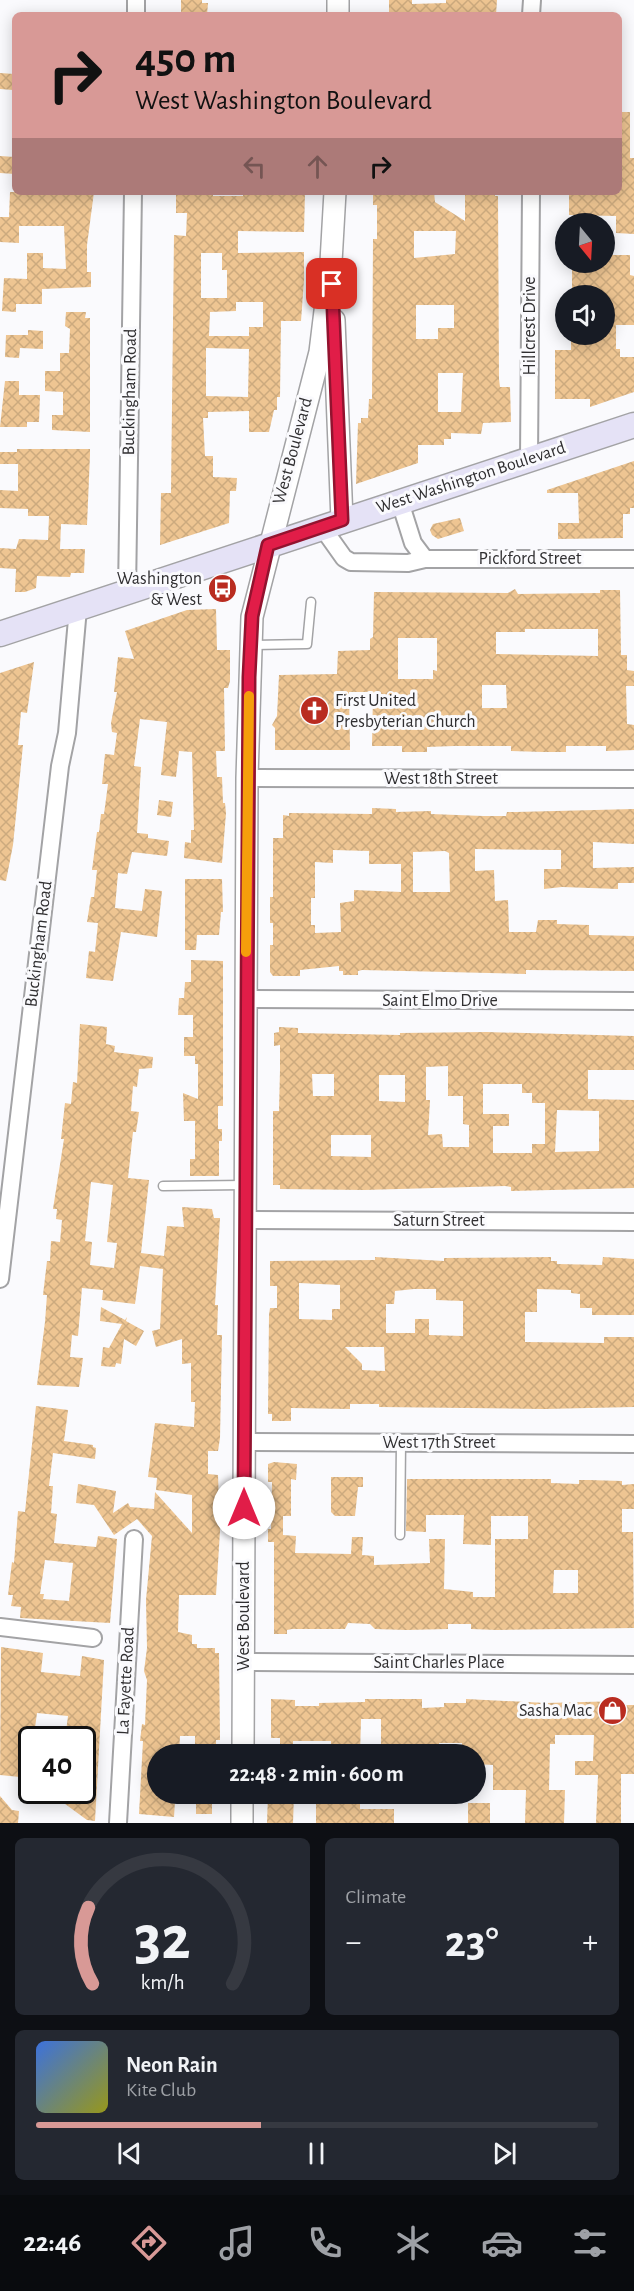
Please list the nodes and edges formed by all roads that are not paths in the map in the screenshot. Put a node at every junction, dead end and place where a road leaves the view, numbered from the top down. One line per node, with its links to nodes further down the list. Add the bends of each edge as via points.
1 (133, 195): 12 (street, Buckingham Road)
2 (335, 195): 4 (street, West Boulevard)
3 (531, 195): 6 (street, Hillcrest Drive)
4 (331, 262): 8 (street, West Boulevard); 9 (street, West Boulevard, via 320,352)
5 (634, 425): 6 (main road, West Washington Boulevard)
6 (529, 460): 7 (main road, West Washington Boulevard)
7 (400, 502): 8 (main road, West Washington Boulevard); 10 (street, via 413,543)
8 (332, 524): 9 (main road, West Washington Boulevard); 10 (street, Pickford Street, via 344,558 351,562 408,563)
9 (268, 545): 12 (main road, West Washington Boulevard); 16 (street, West Boulevard, via 252,616)
10 (425, 559): 11 (street, Pickford Street)
11 (634, 560)
12 (127, 592): 14 (main road, West Washington Boulevard)
13 (311, 602): 16 (lane, via 307,644)
14 (78, 608): 15 (main road, West Washington Boulevard); 25 (street, Buckingham Road, via 67,732 58,778)
15 (0, 633)
16 (251, 645): 17 (street, West Boulevard)
17 (247, 778): 18 (street, West 18th Street); 19 (street, West Boulevard)
18 (634, 779)
19 (246, 999): 20 (street, Saint Elmo Drive); 21 (street, West Boulevard)
20 (634, 1001)
21 (245, 1185): 22 (lane); 23 (street, West Boulevard)
22 (163, 1186)
23 (244, 1220): 24 (street, Saturn Street); 26 (street, West Boulevard)
24 (634, 1222)
25 (0, 1279)
26 (244, 1442): 27 (street, West 17th Street); 33 (street, West Boulevard)
27 (401, 1443): 28 (street, West 17th Street); 29 (lane)
28 (634, 1444)
29 (400, 1535)
30 (134, 1539): 37 (street, La Fayette Road)
31 (0, 1627): 32 (street)
32 (93, 1638)
33 (243, 1662): 34 (street, Saint Charles Place); 35 (street, West Boulevard)
34 (634, 1665)
35 (243, 1744)
36 (242, 1804): 38 (street)
37 (118, 1823)
38 (242, 1823)

